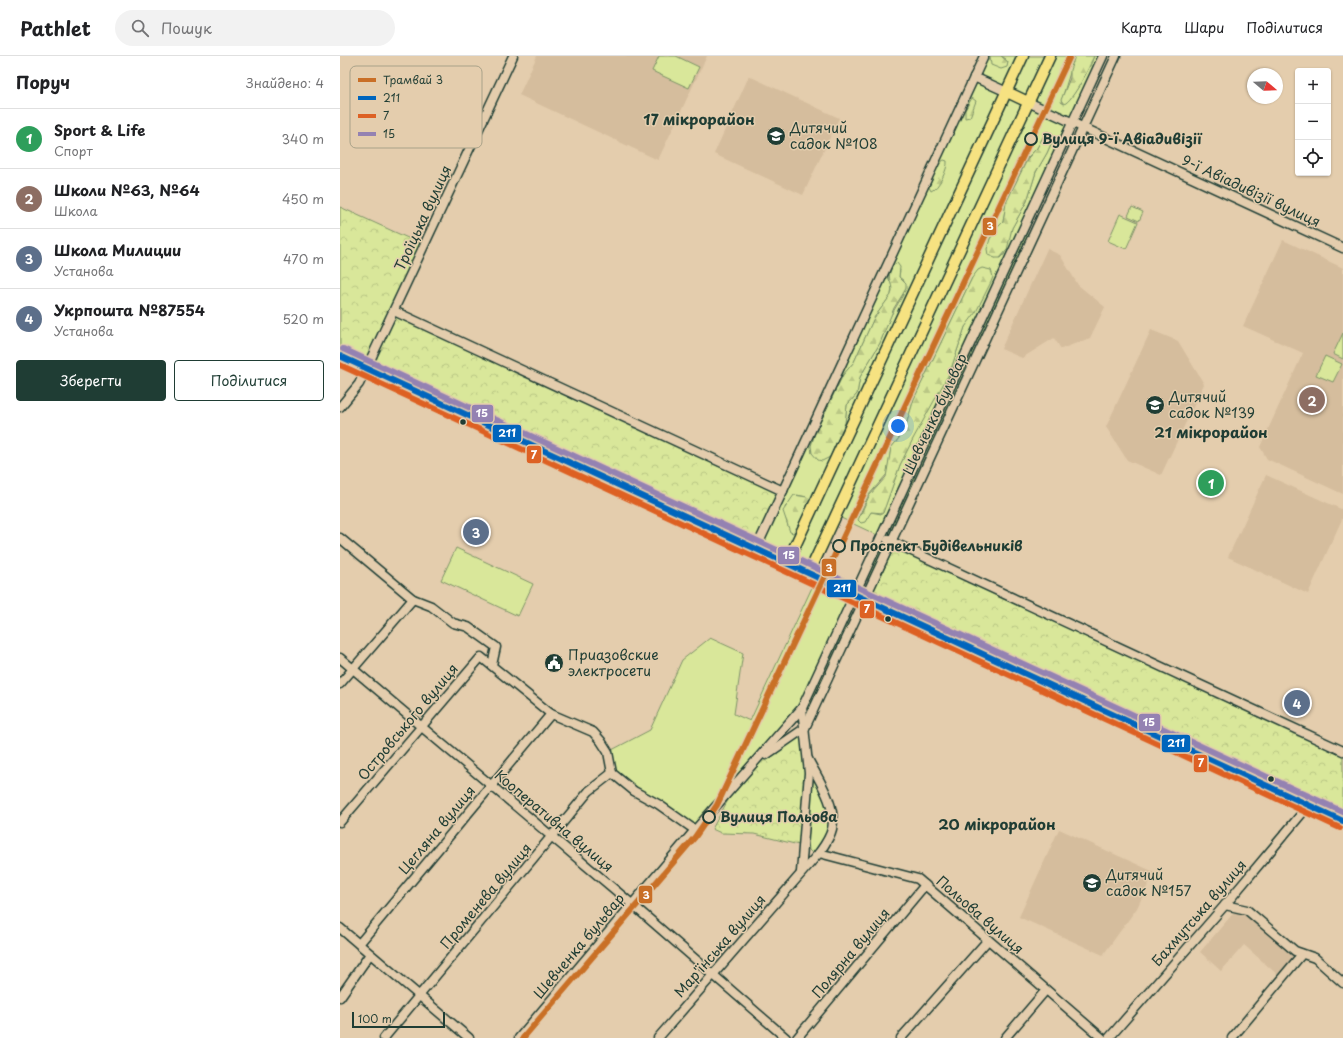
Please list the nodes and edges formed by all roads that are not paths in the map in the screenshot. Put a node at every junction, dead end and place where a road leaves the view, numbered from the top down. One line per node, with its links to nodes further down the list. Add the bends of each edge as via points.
1 (513, 56): 10 (street, Троїцька вулиця)
2 (984, 56): 7 (street)
3 (1024, 56): 8 (main road)
4 (1050, 56): 9 (main road)
5 (1103, 56): 11 (street, Шевченка бульвар)
6 (1116, 56): 12 (street, Шевченка бульвар)
7 (974, 77): 8 (street); 21 (street)
8 (1007, 92): 9 (main road); 26 (main road)
9 (1028, 102): 11 (street, 9-ї Авіадивізії вулиця); 27 (main road)
10 (482, 122)
11 (1072, 122): 12 (street, 9-ї Авіадивізії вулиця); 14 (street, Шевченка бульвар)
12 (1083, 127): 15 (street, Шевченка бульвар); 16 (street, 9-ї Авіадивізії вулиця)
13 (470, 148): 17 (street, Троїцька вулиця)
14 (1023, 230): 15 (street); 22 (street, Шевченка бульвар)
15 (1033, 234): 24 (street, Шевченка бульвар)
16 (1343, 248)
17 (394, 311): 19 (street, Троїцька вулиця); 21 (street)
18 (340, 356): 19 (main road)
19 (367, 368): 20 (street, Троїцька вулиця, via 359,384); 25 (main road)
20 (340, 407)
21 (783, 491): 25 (street)
22 (882, 537): 24 (street); 28 (street, Шевченка бульвар)
23 (340, 538): 29 (street)
24 (892, 542): 28 (street, Шевченка бульвар); 38 (street)
25 (756, 549): 26 (main road)
26 (787, 563): 27 (main road)
27 (809, 573): 28 (main road)
28 (861, 597): 34 (street, Шевченка бульвар); 37 (street, Шевченка бульвар); 43 (main road)
29 (413, 599): 31 (street, via 430,606 453,623 468,627 496,647); 32 (street)
30 (340, 658): 32 (street, Кооперативна вулиця)
31 (492, 665): 35 (street); 36 (street, Островського вулиця, via 481,657)
32 (353, 668): 33 (street); 36 (street, Кооперативна вулиця)
33 (340, 684)
34 (802, 708): 37 (street); 40 (street, Шевченка бульвар)
35 (552, 714): 41 (street, via 593,732 608,752); 42 (street, Цегляна вулиця)
36 (422, 726): 42 (street, Кооперативна вулиця); 45 (street, Островського вулиця)
37 (805, 728): 39 (street); 40 (street, Шевченка бульвар)
38 (1343, 751)
39 (808, 759): 48 (street, Мар'їнська вулиця, via 832,812 832,830); 49 (street, via 808,804)
40 (755, 762): 46 (street, Шевченка бульвар)
41 (612, 774): 46 (street); 47 (street, Променева вулиця, via 589,791)
42 (492, 785): 47 (street, Кооперативна вулиця); 55 (street, Цегляна вулиця)
43 (1309, 805): 44 (main road); 52 (street, Бахмутська вулиця)
44 (1343, 821)
45 (340, 822)
46 (695, 830): 51 (street, Шевченка бульвар)
47 (552, 836): 51 (street, Кооперативна вулиця); 61 (street, Променева вулиця)
48 (819, 853): 49 (street, Мар'їнська вулиця); 50 (street, Польова вулиця, via 918,879)
49 (801, 872): 58 (street, Мар'їнська вулиця)
50 (925, 885): 54 (street, Польова вулиця); 68 (street, Полярна вулиця)
51 (633, 904): 58 (street, Кооперативна вулиця); 65 (street, Шевченка бульвар)
52 (1225, 905): 57 (street, via 1247,910 1295,951); 72 (street, Бахмутська вулиця)
53 (340, 928): 55 (street)
54 (988, 940): 60 (street, Польова вулиця); 69 (street)
55 (359, 944): 56 (street)
56 (370, 954): 61 (street); 62 (street)
57 (1302, 954): 59 (street, via 1314,958); 73 (street)
58 (713, 974): 66 (street, Мар'їнська вулиця); 67 (street, Кооперативна вулиця)
59 (1343, 983)
60 (1046, 990): 70 (street); 71 (street, Польова вулиця)
61 (420, 996): 63 (street, Променева вулиця); 64 (street)
62 (340, 997)
63 (384, 1038)
64 (469, 1038)
65 (519, 1038)
66 (658, 1038)
67 (786, 1038)
68 (797, 1038)
69 (901, 1038)
70 (1005, 1038)
71 (1102, 1038)
72 (1109, 1038)
73 (1232, 1038)

